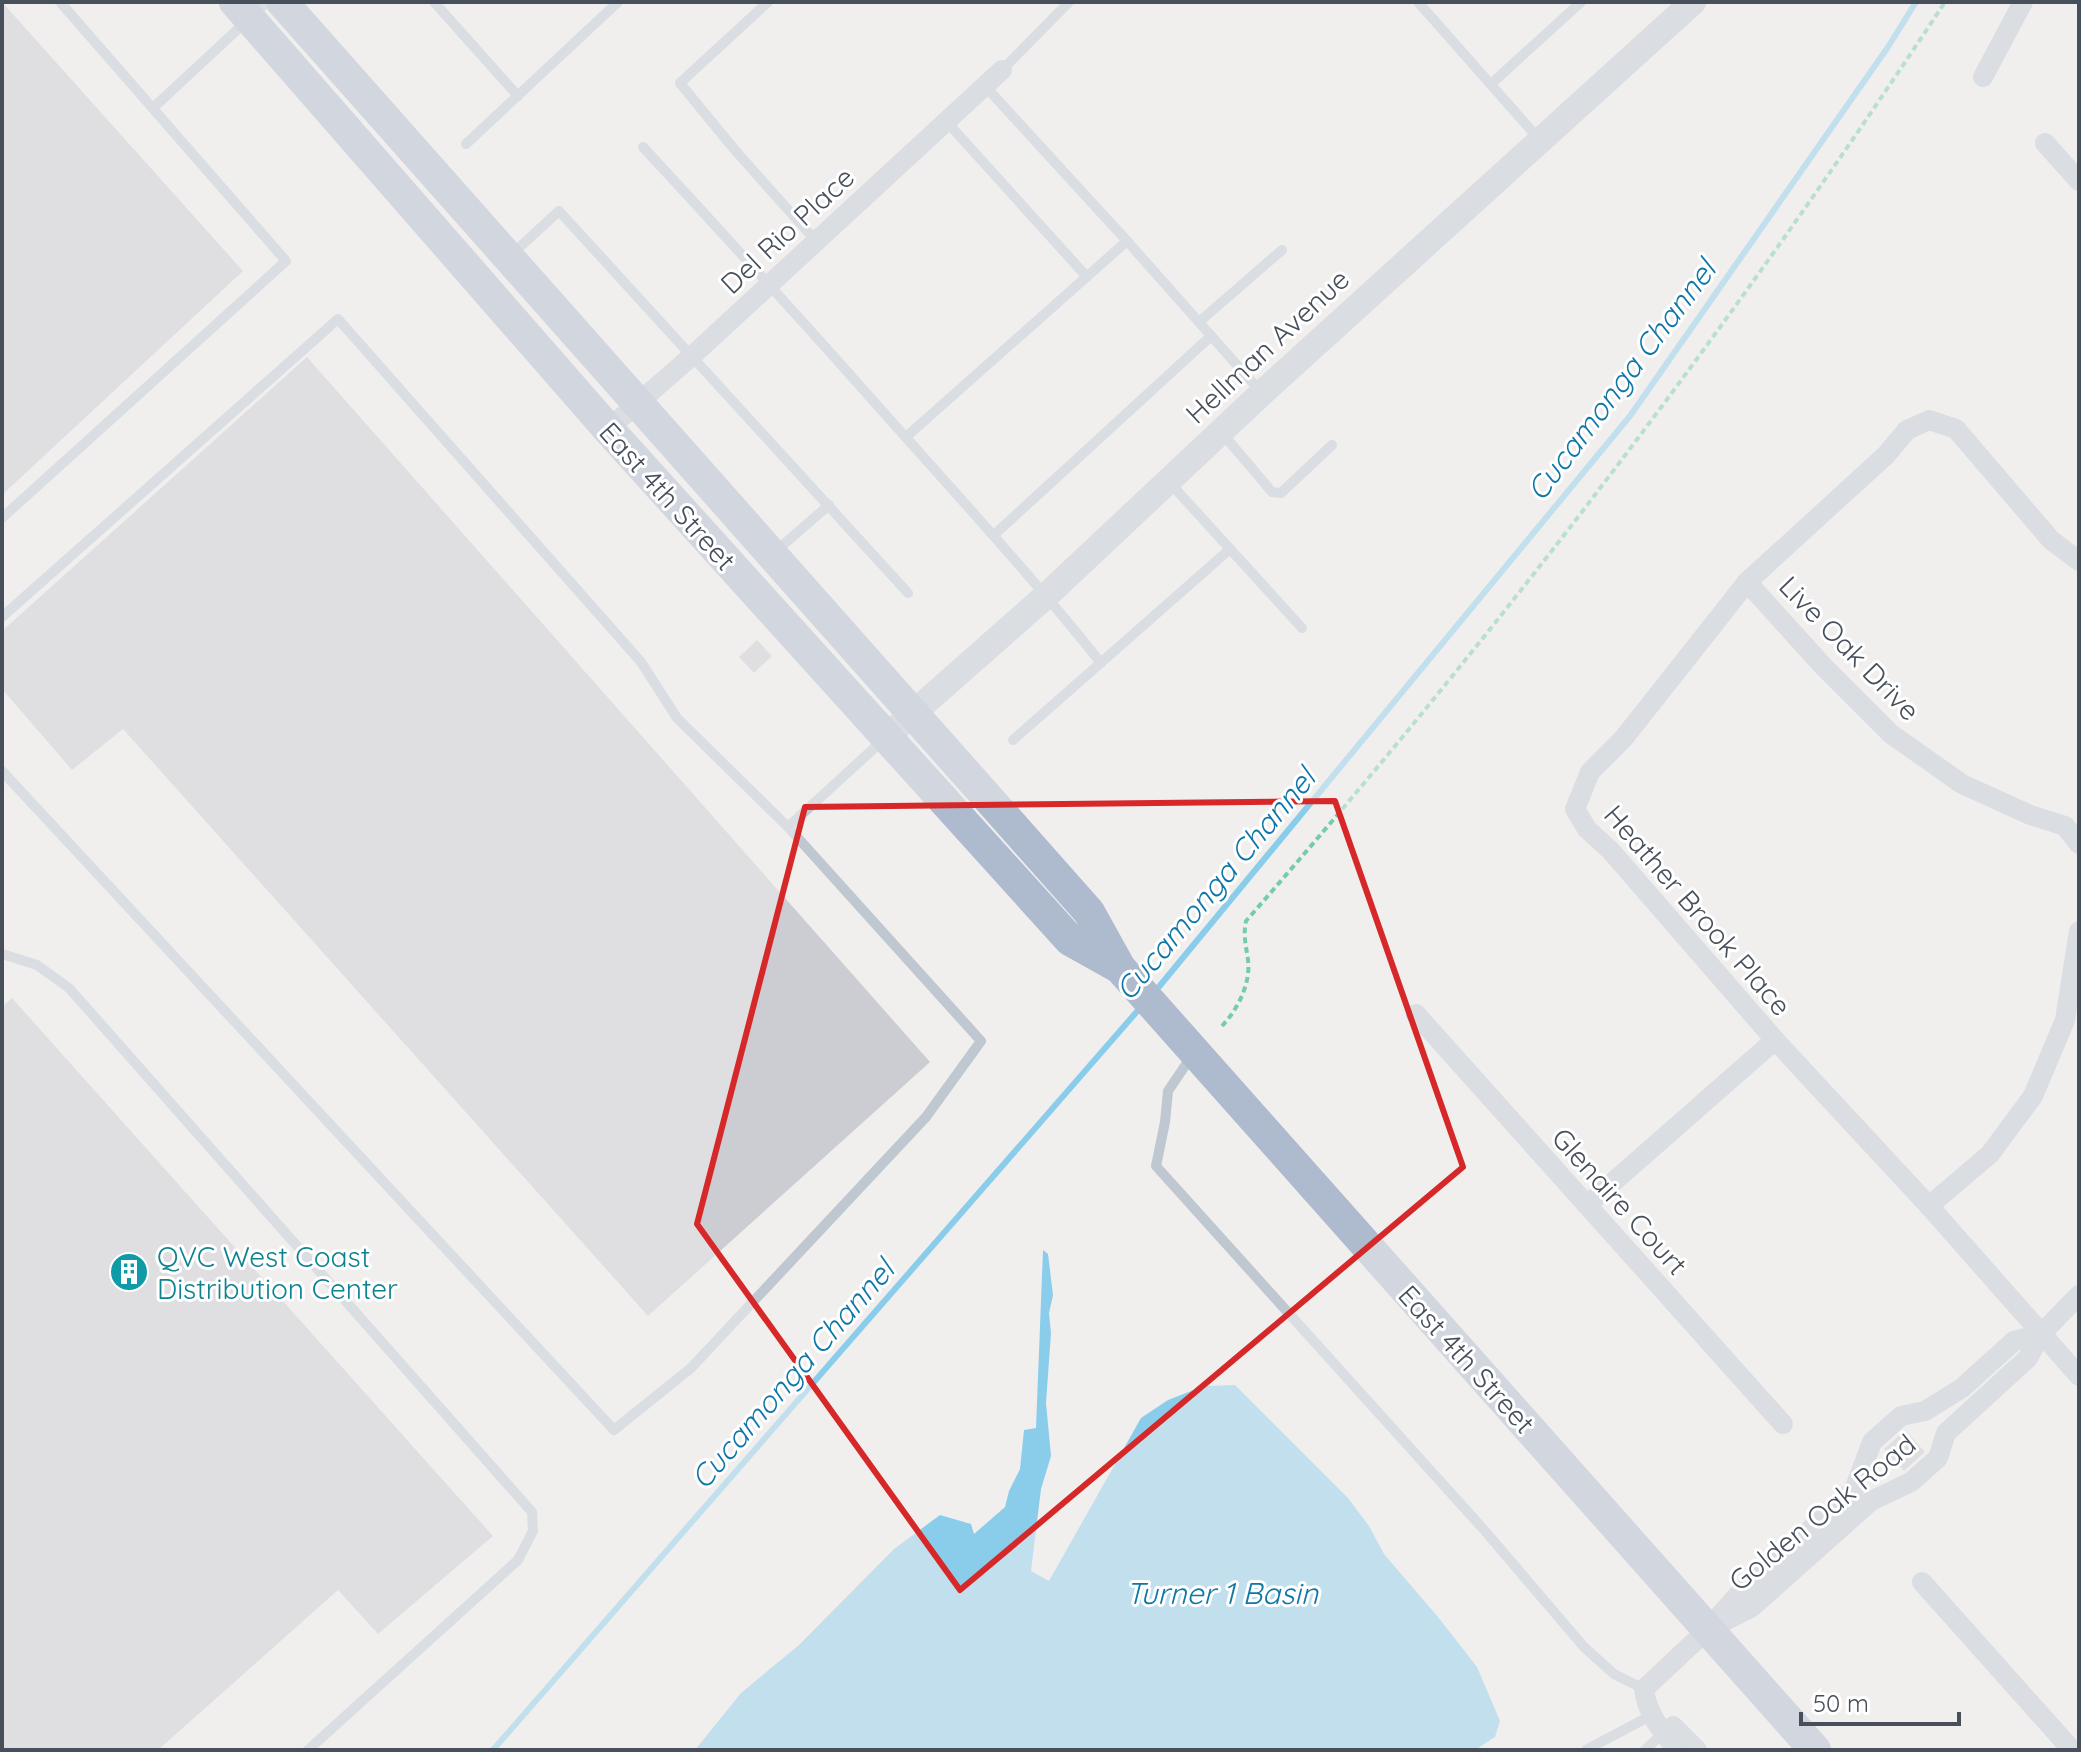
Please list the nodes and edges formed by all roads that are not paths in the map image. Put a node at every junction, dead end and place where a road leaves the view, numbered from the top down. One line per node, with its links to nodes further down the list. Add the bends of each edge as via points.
1 (60, 2): 17 (lane)
2 (282, 2): 27 (main road, East 4th Street)
3 (434, 2): 16 (lane)
4 (618, 2): 16 (lane)
5 (768, 2): 24 (lane, via 680,83)
6 (1069, 2): 12 (lane)
7 (1418, 2): 14 (lane)
8 (1581, 2): 14 (lane)
9 (1693, 2): 19 (street, Hellman Avenue)
10 (2023, 2): 13 (street)
11 (251, 7): 17 (lane); 35 (main road, East 4th Street)
12 (1002, 70): 15 (street, Del Rio Place)
13 (1983, 77)
14 (1491, 84): 19 (lane)
15 (985, 86): 18 (street, Del Rio Place); 25 (lane)
16 (518, 96): 21 (lane)
17 (153, 108): 41 (lane, via 286,261)
18 (946, 121): 24 (street, Del Rio Place); 28 (lane)
19 (1540, 140): 33 (street, Hellman Avenue)
20 (2045, 143): 23 (street)
21 (466, 144)
22 (643, 147): 29 (lane)
23 (2079, 181)
24 (816, 241): 29 (street, Del Rio Place)
25 (1127, 241): 28 (lane); 30 (lane)
26 (1282, 250): 30 (lane)
27 (509, 256): 32 (lane, via 559,211); 34 (main road, East 4th Street)
28 (1087, 277): 37 (lane)
29 (770, 284): 32 (street, Del Rio Place); 37 (lane)
30 (1199, 322): 31 (lane)
31 (1211, 336): 33 (lane); 42 (lane)
32 (693, 355): 34 (street, Del Rio Place); 40 (lane)
33 (1262, 393): 36 (street, Hellman Avenue)
34 (639, 402): 35 (street, Del Rio Place); 44 (main road, East 4th Street)
35 (608, 429): 53 (main road, East 4th Street)
36 (1220, 432): 38 (lane, via 1272,492 1281,493); 39 (street, Hellman Avenue)
37 (906, 437): 42 (lane)
38 (1332, 445)
39 (1169, 481): 43 (lane); 48 (street, Hellman Avenue)
40 (829, 505): 44 (lane); 47 (lane)
41 (2, 518)
42 (994, 535): 48 (lane)
43 (1230, 549): 50 (lane); 51 (lane)
44 (773, 555): 52 (main road, East 4th Street)
45 (2079, 561): 46 (street, Heather Brook Place, via 2051,540 1956,429 1929,420 1907,430)
46 (1747, 582): 57 (street, Live Oak Drive, via 1891,734 1962,784 2065,826); 62 (street, Heather Brook Place, via 1623,739 1590,772 1575,809 1587,829)
47 (908, 593)
48 (1047, 595): 51 (lane); 52 (street, Hellman Avenue)
49 (2, 617): 56 (lane, via 338,319 641,662 677,718)
50 (1302, 628)
51 (1101, 663): 54 (lane)
52 (913, 713): 53 (street, Hellman Avenue); 60 (main road, East 4th Street, via 1089,912)
53 (885, 738): 56 (lane); 60 (main road, East 4th Street, via 1070,940)
54 (1013, 740)
55 (2, 771): 56 (lane, via 614,1430 691,1368 926,1117 981,1041)
56 (788, 827)
57 (2079, 844)
58 (2079, 931): 65 (street, via 2065,1020 2033,1096 1990,1154)
59 (2, 954): 75 (lane, via 37,965 69,988 532,1512 533,1531 518,1560)
60 (1120, 968): 63 (main road, East 4th Street)
61 (1416, 1014): 64 (street, Glenaire Court)
62 (1775, 1040): 64 (street); 65 (street, Heather Brook Place)
63 (1194, 1052): 71 (main road, East 4th Street); 72 (lane, via 1168,1091 1156,1166 1584,1647 1614,1674)
64 (1587, 1205): 69 (street, Glenaire Court)
65 (1929, 1206): 67 (street, Heather Brook Place)
66 (2079, 1295): 67 (street, Golden Oak Road)
67 (2041, 1334): 68 (street, Heather Brook Place); 71 (street, Golden Oak Road, via 2028,1358 1946,1433 1938,1458 1911,1482 1871,1501 1752,1607); 71 (street, Golden Oak Road, via 2014,1341 1962,1388 1925,1411 1901,1416 1872,1442 1854,1490)
68 (2079, 1376)
69 (1783, 1424)
70 (1922, 1582): 81 (street)
71 (1707, 1630): 72 (street); 80 (main road, East 4th Street)
72 (1644, 1689): 73 (street)
73 (1652, 1715): 74 (street); 76 (lane); 79 (street, via 1673,1726)
74 (1663, 1733): 77 (lane); 78 (street)
75 (308, 1750)
76 (1586, 1750)
77 (1645, 1750)
78 (1678, 1750)
79 (1697, 1750)
80 (1815, 1750)
81 (2072, 1750)

